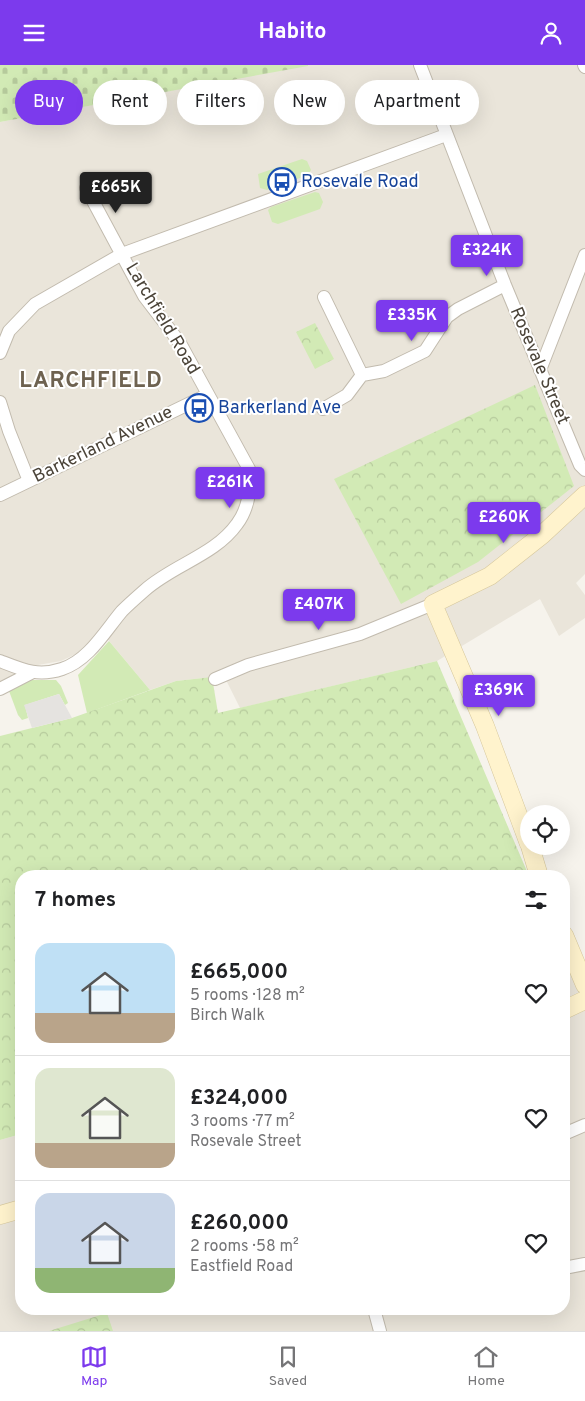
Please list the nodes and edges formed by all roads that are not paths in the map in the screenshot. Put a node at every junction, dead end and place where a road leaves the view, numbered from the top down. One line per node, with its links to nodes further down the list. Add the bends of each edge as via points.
1 (420, 65): 2 (street, Rosevale Street)
2 (446, 135): 4 (street); 6 (street, Rosevale Street)
3 (86, 188): 4 (street, Larchfield Road)
4 (122, 254): 8 (street, via 34,304 9,331); 11 (street, Larchfield Road, via 144,296 180,343)
5 (585, 255): 9 (street)
6 (505, 285): 9 (street, Rosevale Street); 10 (street, via 447,317 425,351 384,371)
7 (324, 297): 10 (street)
8 (0, 353)
9 (540, 370): 14 (street, Rosevale Street, via 580,465)
10 (362, 375): 13 (street, via 347,395)
11 (207, 395): 15 (street, Barkerland Avenue); 20 (street, Larchfield Road, via 249,469 251,487 239,522 226,539 147,588 78,661 63,669)
12 (0, 402): 15 (street)
13 (322, 409)
14 (585, 470)
15 (29, 481): 16 (street, Barkerland Avenue)
16 (0, 495)
17 (585, 495): 18 (street, via 542,535 490,576)
18 (433, 605): 21 (street, via 360,634 248,665); 23 (street, via 485,726)
19 (0, 661): 20 (street, Larchfield Road)
20 (31, 673): 22 (street)
21 (215, 679)
22 (0, 689)
23 (520, 821)
24 (532, 855): 25 (street)
25 (537, 870)
26 (570, 949): 27 (street)
27 (585, 985)
28 (585, 1000): 29 (street)
29 (570, 1007)
30 (585, 1125): 31 (street)
31 (570, 1131)
32 (15, 1211): 33 (street)
33 (0, 1215)
34 (585, 1264): 35 (street)
35 (570, 1267)
36 (378, 1315): 37 (street)
37 (380, 1331)

